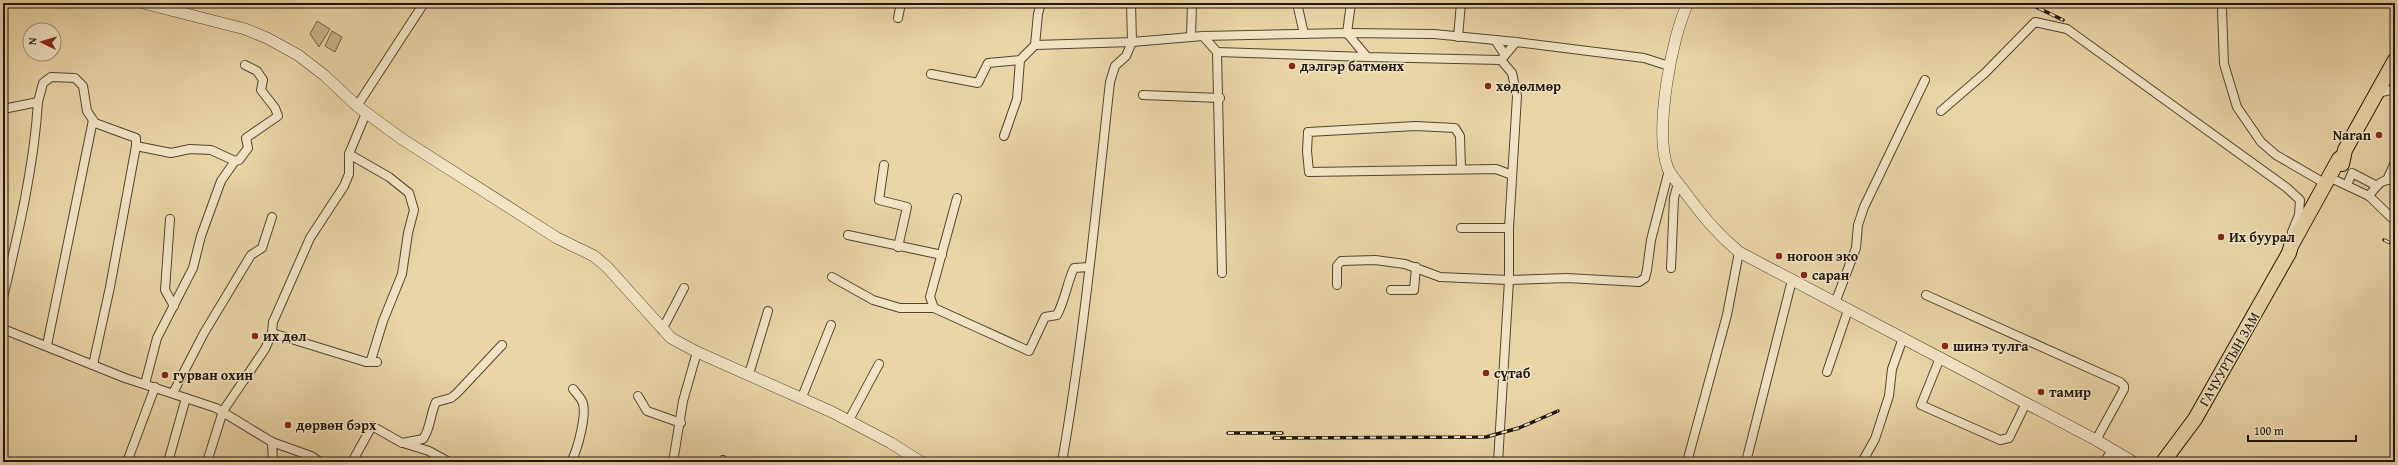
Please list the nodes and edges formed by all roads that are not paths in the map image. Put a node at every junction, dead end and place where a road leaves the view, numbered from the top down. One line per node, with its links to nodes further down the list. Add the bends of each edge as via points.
1 (143, 3): 36 (street, via 245,29 267,38 312,64)
2 (424, 3): 36 (street)
3 (901, 3): 12 (street)
4 (1041, 3): 21 (street)
5 (1131, 3): 19 (street)
6 (1192, 3): 17 (street)
7 (1297, 3): 14 (street)
8 (1351, 3): 13 (street)
9 (1461, 3): 16 (street)
10 (1688, 3): 28 (street, via 1680,20)
11 (2222, 10): 52 (street, via 2224,64 2237,107 2261,142 2276,155)
12 (898, 18)
13 (1347, 33): 14 (street); 16 (street); 23 (street)
14 (1304, 34): 15 (street)
15 (1203, 36): 17 (street); 22 (street)
16 (1458, 36): 18 (street)
17 (1191, 37): 19 (street)
18 (1495, 40): 20 (street); 24 (street)
19 (1132, 42): 21 (street); 66 (street, via 1126,56 1115,66 1110,82)
20 (1516, 42): 24 (street); 28 (street, via 1644,58)
21 (1035, 45): 25 (street)
22 (1218, 52): 23 (street); 34 (street)
23 (1366, 57): 24 (street)
24 (1503, 58): 49 (street, via 1512,73 1516,87)
25 (1020, 60): 29 (street, via 988,62 978,82); 41 (street, via 1017,99)
26 (2395, 60): 32 (highway, ГАЧУУРТЫН ЗАМ)
27 (245, 65): 44 (street, via 257,71 263,80 260,90 278,116 246,138 248,148 239,160)
28 (1669, 66): 48 (street, via 1663,151)
29 (931, 74)
30 (1924, 80): 78 (street, via 1864,207 1858,225 1854,255)
31 (2395, 89): 32 (street)
32 (2377, 93): 52 (highway, ГАЧУУРТЫН ЗАМ, via 2339,159)
33 (1143, 95): 34 (street)
34 (1220, 98): 69 (street)
35 (38, 102): 37 (street); 40 (street, via 43,83 51,77 75,78 83,86 87,111); 77 (street, via 36,128 16,242)
36 (356, 106): 39 (street)
37 (3, 109)
38 (1941, 112): 64 (street, via 1985,73 2035,22 2067,30 2300,200 2299,214)
39 (366, 113): 43 (street); 85 (street, via 402,139 557,238 594,256 607,267)
40 (93, 120): 42 (street, via 136,138); 88 (street)
41 (1004, 136)
42 (136, 146): 44 (street, via 171,153 190,149 211,150); 92 (street)
43 (349, 154): 86 (street, via 349,174 344,186 310,238 273,322); 86 (street, via 389,177 409,193 414,210 402,274 383,321 374,361 366,362)
44 (235, 161): 79 (street, via 221,181 201,236 193,268)
45 (2395, 162): 50 (street)
46 (884, 165): 62 (street, via 880,200 907,207)
47 (1461, 169): 47 (street, via 1309,172 1308,132 1416,126 1455,128 1460,136); 49 (street, via 1496,169)
48 (1669, 170): 51 (street); 71 (street, via 1651,240 1647,270 1642,280)
49 (1512, 175): 60 (street)
50 (2391, 181): 53 (street)
51 (1678, 183): 63 (street, via 1716,232); 68 (street, via 1674,198)
52 (2336, 183): 53 (street, via 2352,173); 54 (street); 64 (highway, ГАЧУУРТЫН ЗАМ)
53 (2377, 186): 54 (street)
54 (2369, 196): 58 (street)
55 (957, 198): 65 (street)
56 (272, 217): 99 (street, via 262,248 251,254 204,333)
57 (170, 218): 79 (street, via 164,290)
58 (2395, 221)
59 (1461, 228): 60 (street)
60 (1509, 228): 71 (street)
61 (848, 235): 62 (street)
62 (898, 247): 65 (street)
63 (1739, 252): 72 (street); 123 (street, via 1727,315)
64 (2287, 252): 128 (highway, ГАЧУУРТЫН ЗАМ, via 2194,419)
65 (942, 255): 80 (street, via 930,297)
66 (1090, 267): 80 (street, via 1074,268 1067,282 1062,306 1057,315 1045,317 1029,350); 121 (street, via 1072,409)
67 (1416, 267): 71 (street, via 1425,273 1440,277); 73 (street, via 1375,260 1341,261 1337,266); 75 (street, via 1414,290)
68 (1671, 268)
69 (1222, 273)
70 (832, 277): 80 (street, via 873,300 900,308)
71 (1509, 280): 122 (street)
72 (1792, 280): 78 (street); 124 (street)
73 (1336, 284)
74 (684, 288): 85 (street)
75 (1391, 290)
76 (1926, 295): 107 (street, via 2120,382 2124,389)
77 (3, 298)
78 (1835, 303): 81 (street)
79 (174, 306): 96 (street, via 157,338)
80 (934, 308)
81 (1848, 310): 87 (street); 94 (street)
82 (768, 311): 95 (street)
83 (831, 325): 101 (street)
84 (3, 329): 88 (street)
85 (662, 330): 90 (street)
86 (272, 333): 104 (street, via 265,349)
87 (1903, 338): 91 (street); 125 (street, via 1892,369 1889,396 1877,432)
88 (47, 345): 92 (street)
89 (502, 345): 109 (street, via 457,393 451,398 436,402 428,432 423,439)
90 (697, 352): 95 (street); 106 (street, via 683,401)
91 (1940, 358): 103 (street); 103 (street, via 1921,405 1994,438 2005,440 2009,438)
92 (93, 364): 96 (street)
93 (879, 364): 105 (street)
94 (1827, 372)
95 (749, 374): 101 (street)
96 (145, 384): 97 (street)
97 (154, 387): 99 (street); 111 (street)
98 (573, 389): 118 (street, via 583,402 584,413 578,444)
99 (173, 393): 102 (street)
100 (638, 396): 106 (street, via 647,411)
101 (802, 397): 105 (street)
102 (186, 398): 104 (street); 112 (street)
103 (2026, 402): 107 (street)
104 (223, 411): 108 (street); 113 (street)
105 (849, 420): 120 (street)
106 (681, 423): 119 (street)
107 (2096, 440): 110 (street)
108 (272, 442): 114 (street); 115 (street)
109 (402, 443): 116 (street, via 372,426); 117 (street, via 429,451)
110 (2113, 449): 126 (street); 127 (street)
111 (127, 462)
112 (168, 462)
113 (207, 462)
114 (272, 462)
115 (318, 462)
116 (352, 462)
117 (449, 462)
118 (571, 462)
119 (673, 462)
120 (920, 462)
121 (1062, 462)
122 (1498, 462)
123 (1687, 462)
124 (1746, 462)
125 (1862, 462)
126 (2104, 462)
127 (2133, 462)
128 (2163, 462)

